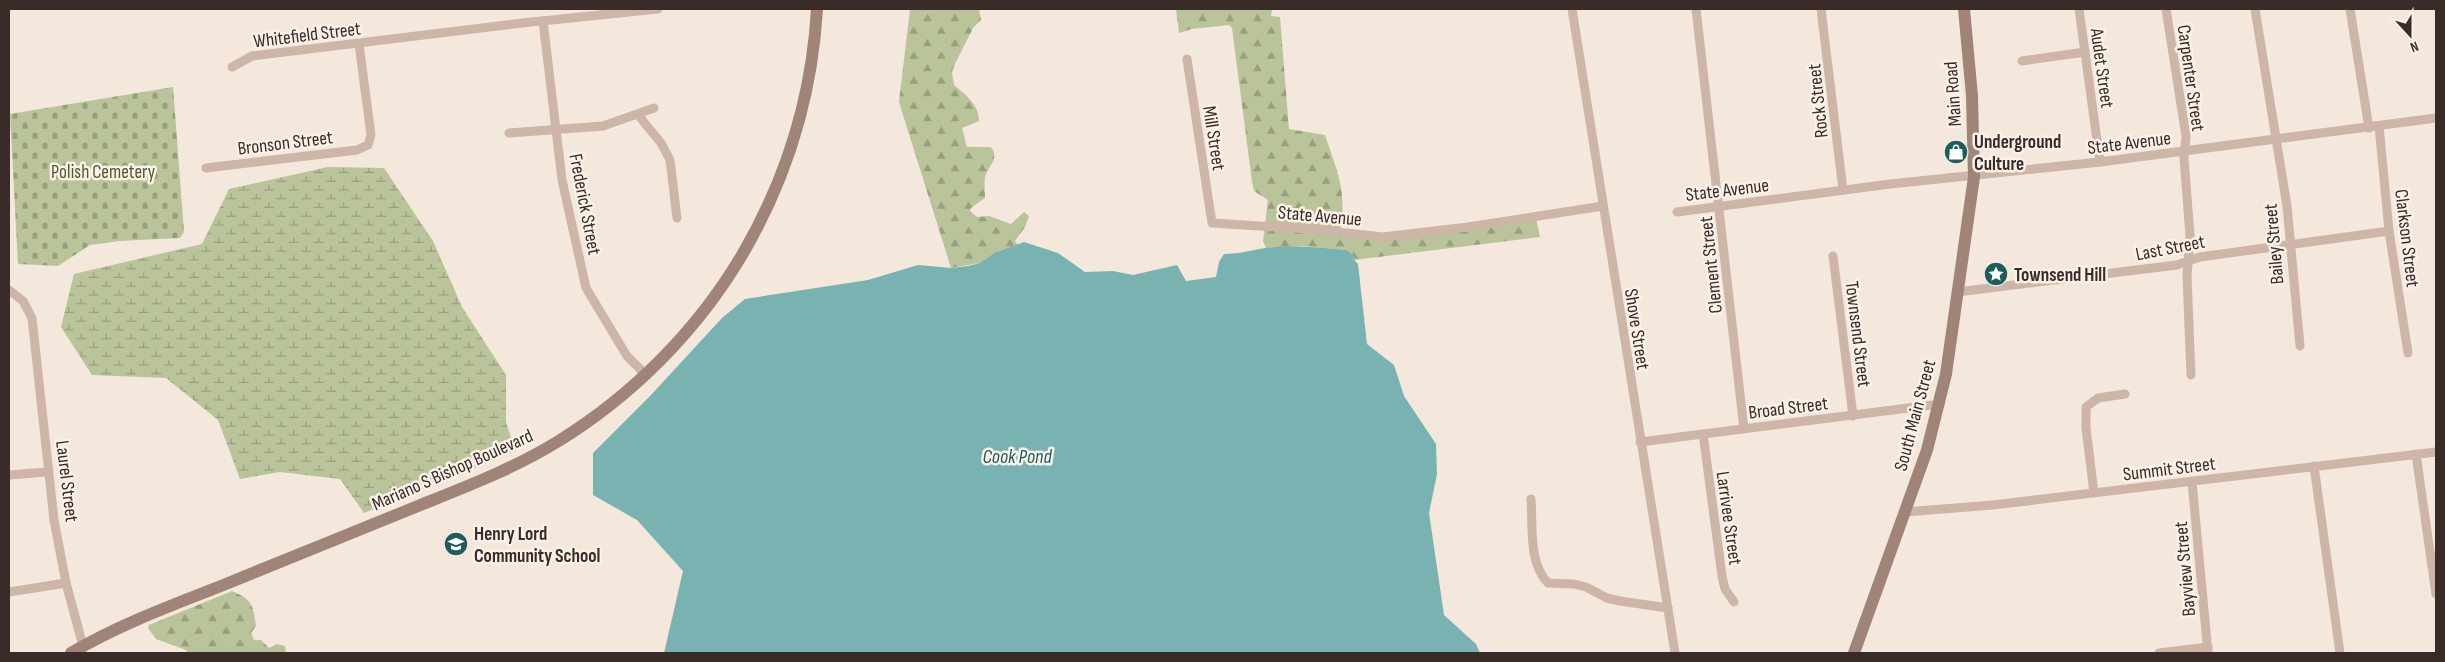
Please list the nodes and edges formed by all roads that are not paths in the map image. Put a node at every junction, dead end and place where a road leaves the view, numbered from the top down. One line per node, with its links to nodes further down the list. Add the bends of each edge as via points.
1 (658, 9): 11 (street, Whitefield Street)
2 (817, 9): 43 (main road, Mariano S Bishop Boulevard, via 800,117 767,209 715,296 687,331)
3 (1572, 9): 30 (street, Shove Street)
4 (1696, 9): 31 (street, Clement Street)
5 (1821, 9): 29 (street, Rock Street)
6 (1964, 9): 28 (main road, Main Road, via 1972,96)
7 (2079, 9): 13 (street, Audet Street)
8 (2166, 9): 25 (street, Carpenter Street, via 2186,136)
9 (2255, 9): 24 (street, Bailey Street)
10 (2350, 9): 21 (street)
11 (543, 21): 12 (street, Whitefield Street); 22 (street, Frederick Street)
12 (360, 44): 16 (street, Whitefield Street, via 252,56); 27 (street, Bronson Street, via 371,135 368,146)
13 (2085, 52): 15 (street); 26 (street, Audet Street)
14 (1186, 59): 34 (street, Mill Street)
15 (2022, 61)
16 (232, 67)
17 (654, 108): 18 (street)
18 (638, 115): 22 (street, via 603,126); 33 (street, via 661,143 670,160)
19 (2436, 118): 20 (street, State Avenue)
20 (2379, 126): 21 (street, State Avenue); 35 (street, Clarkson Street)
21 (2369, 128): 24 (street, State Avenue)
22 (556, 130): 23 (street); 43 (street, Frederick Street, via 564,189 588,294 627,356)
23 (509, 133)
24 (2275, 140): 25 (street, State Avenue); 36 (street, Bailey Street, via 2287,206)
25 (2185, 151): 26 (street, State Avenue); 38 (street, via 2190,236)
26 (2100, 162): 28 (street, State Avenue)
27 (206, 168)
28 (1974, 177): 29 (street, State Avenue); 40 (main road, South Main Street)
29 (1843, 190): 31 (street, State Avenue)
30 (1603, 206): 34 (street, State Avenue, via 1383,237); 50 (street, Shove Street)
31 (1720, 206): 32 (street, State Avenue); 48 (street, Clement Street)
32 (1677, 212)
33 (677, 218)
34 (1212, 223)
35 (2388, 231): 36 (street, Last Street); 42 (street, Clarkson Street)
36 (2289, 244): 38 (street, Last Street); 41 (street, Bailey Street)
37 (1833, 256): 47 (street, Townsend Street)
38 (2188, 261): 40 (street, Last Street); 44 (street)
39 (9, 290): 54 (street, Laurel Street, via 23,301 32,318)
40 (1957, 292): 46 (main road, South Main Street)
41 (2300, 346)
42 (2408, 353)
43 (645, 374): 65 (main road, Mariano S Bishop Boulevard, via 578,428 512,466 170,606)
44 (2191, 375)
45 (2125, 394): 57 (street, via 2098,398 2086,407)
46 (1940, 404): 47 (street, Broad Street); 59 (main road, South Main Street, via 1928,450)
47 (1853, 416): 48 (street, Broad Street)
48 (1744, 429): 49 (street, Broad Street)
49 (1703, 434): 50 (street, Broad Street); 63 (street, Larrivee Street, via 1722,576 1725,589)
50 (1640, 442): 64 (street, Shove Street)
51 (2436, 452): 52 (street, Summit Street)
52 (2416, 454): 53 (street, Summit Street); 62 (street)
53 (2314, 466): 56 (street, Summit Street); 71 (street)
54 (47, 472): 55 (street); 60 (street, Laurel Street)
55 (9, 475)
56 (2192, 482): 57 (street, Summit Street); 66 (street, Bayview Street)
57 (2094, 493): 59 (street, Summit Street)
58 (1531, 499): 64 (street, via 1535,554 1541,576 1548,583 1574,584 1607,598)
59 (1905, 512): 69 (main road, South Main Street)
60 (66, 584): 61 (street); 65 (street, Laurel Street)
61 (9, 592)
62 (2436, 594)
63 (1734, 602)
64 (1668, 608): 68 (street, Shove Street)
65 (84, 650): 67 (main road, Mariano S Bishop Boulevard)
66 (2208, 650): 70 (street)
67 (71, 653)
68 (1675, 653)
69 (1854, 653)
70 (2159, 653)
71 (2340, 653)

